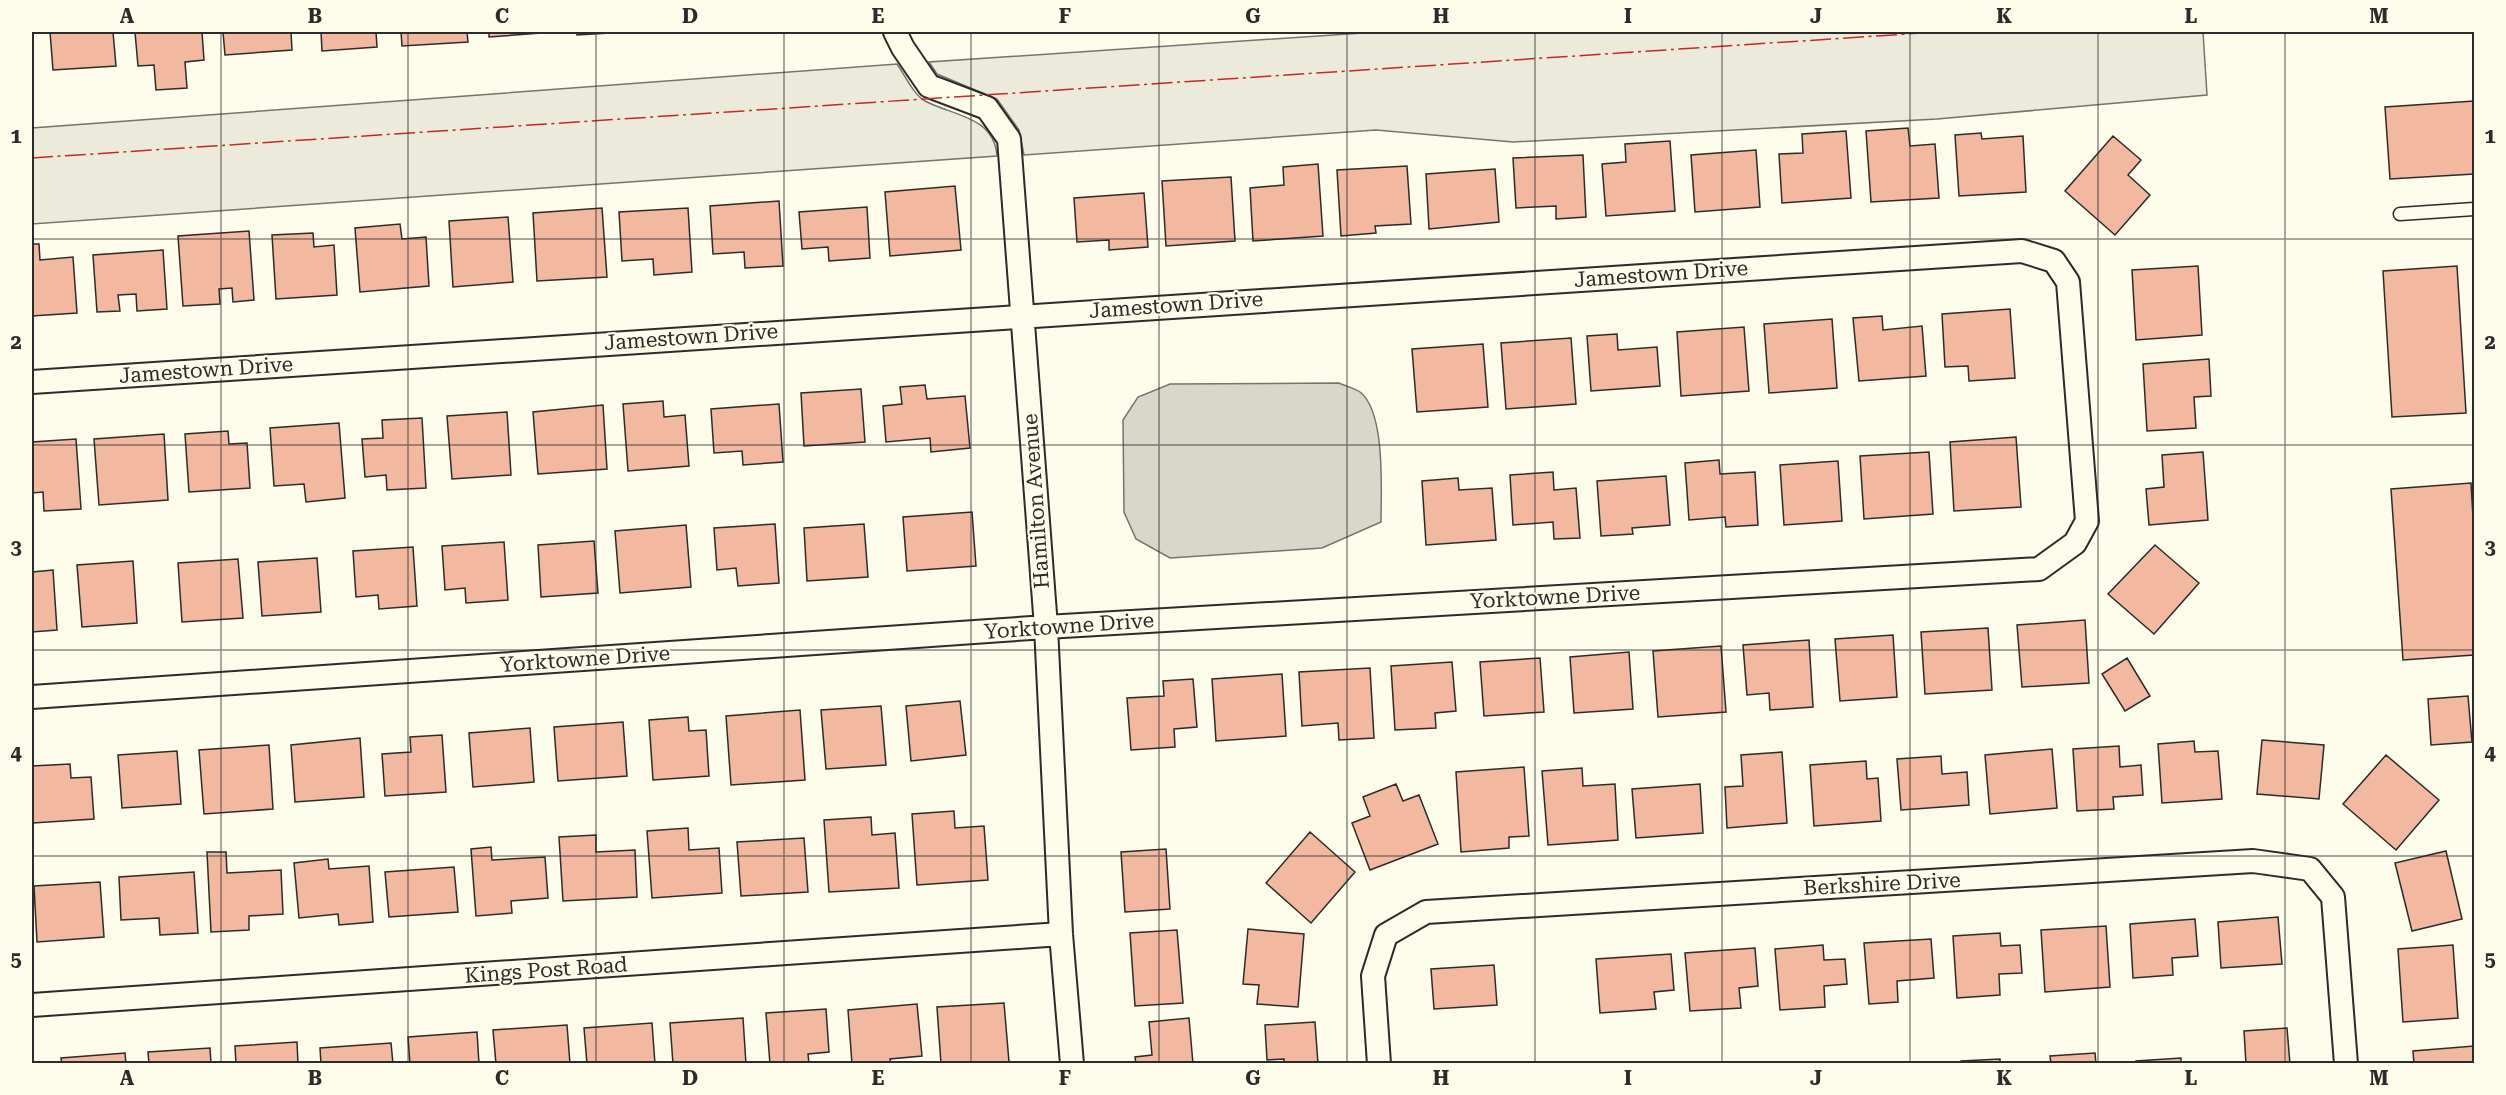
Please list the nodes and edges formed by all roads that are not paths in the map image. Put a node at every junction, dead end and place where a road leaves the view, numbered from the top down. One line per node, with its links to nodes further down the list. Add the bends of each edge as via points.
1 (895, 32): 4 (street, Hamilton Avenue, via 929,86 987,108 1009,139)
2 (2475, 210): 3 (lane)
3 (2400, 214)
4 (1022, 315): 5 (street, Jamestown Drive); 6 (street, Jamestown Drive, via 2022,251 2054,261 2068,282); 7 (street, Hamilton Avenue)
5 (32, 382)
6 (2087, 521): 7 (street, Yorktowne Drive, via 2075,543 2039,569)
7 (1046, 627): 8 (street, Yorktowne Drive); 9 (street, Hamilton Avenue)
8 (32, 697)
9 (1061, 934): 10 (street, Kings Post Road); 11 (street, Hamilton Avenue)
10 (32, 1005)
11 (1072, 1064)
12 (1379, 1064): 13 (street, Berkshire Drive, via 1373,976 1386,935 1426,912 2253,861 2310,869 2333,897)
13 (2346, 1064)

